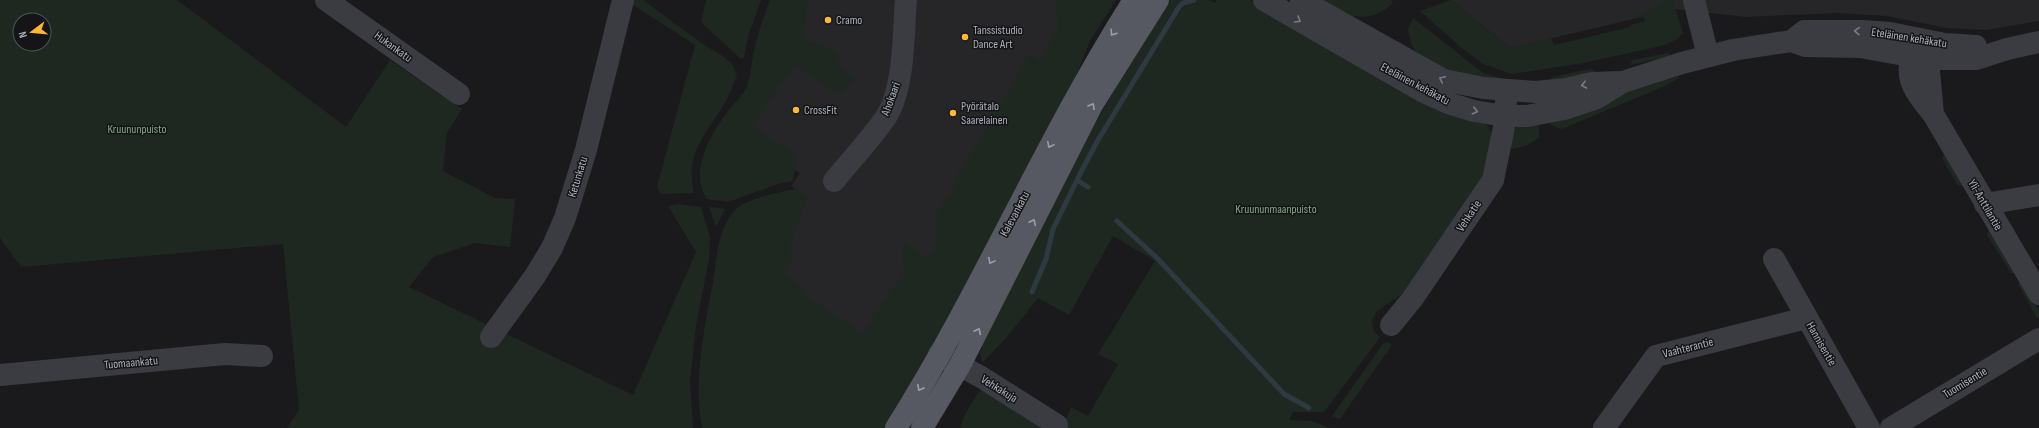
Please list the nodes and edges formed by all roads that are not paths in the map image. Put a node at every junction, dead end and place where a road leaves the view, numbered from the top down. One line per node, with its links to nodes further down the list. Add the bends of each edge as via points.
1 (326, 0): 14 (street, Hukankatu)
2 (623, 0): 23 (street, Ketunkatu, via 586,150 565,218 552,248 535,276)
3 (906, 0): 16 (street, Ahokaari, via 901,63 894,97 886,116)
4 (1134, 0): 25 (main road, Kalevankatu, one-way to 25, via 1075,98)
5 (1158, 0): 27 (main road, Kalevankatu, one-way to 5, via 1092,105)
6 (1264, 0): 15 (street, Eteläinen kehäkatu, one-way to 15, via 1422,91 1474,111)
7 (1301, 0): 13 (street, Eteläinen kehäkatu, one-way to 7, via 1444,80)
8 (1694, 0): 11 (street)
9 (2039, 42): 10 (street, Eteläinen kehäkatu, via 1976,58)
10 (1917, 51): 11 (street, Eteläinen kehäkatu, via 1805,46 1791,41); 18 (street, Yli-Anttilantie, via 1912,84 1933,114)
11 (1708, 56): 12 (street, Eteläinen kehäkatu)
12 (1623, 82): 13 (street, Eteläinen kehäkatu, one-way to 13, via 1592,83 1542,92); 15 (street, Eteläinen kehäkatu, via 1597,98 1564,109 1527,116)
13 (1506, 91): 15 (street, Vehkatie)
14 (459, 94)
15 (1505, 116): 22 (street, Vehkatie, via 1493,180 1413,298)
16 (834, 181)
17 (2039, 195): 18 (street)
18 (1985, 204): 20 (street, Yli-Anttilantie)
19 (1774, 259): 21 (street, Hannisentie)
20 (2039, 294)
21 (1806, 318): 32 (street, Vaahterantie, via 1656,356); 33 (street, Hannisentie)
22 (1391, 325)
23 (491, 337)
24 (2039, 339): 34 (street, Tuomisentie)
25 (939, 354): 27 (street, Vehkakuja); 30 (main road, Kalevankatu, one-way to 30)
26 (262, 356): 28 (street, Tuomaankatu, via 225,354)
27 (960, 365): 29 (street, Vehkakuja); 31 (main road, Kalevankatu)
28 (0, 375)
29 (1057, 425)
30 (896, 428)
31 (922, 428)
32 (1604, 428)
33 (1869, 428)
34 (1891, 428)

